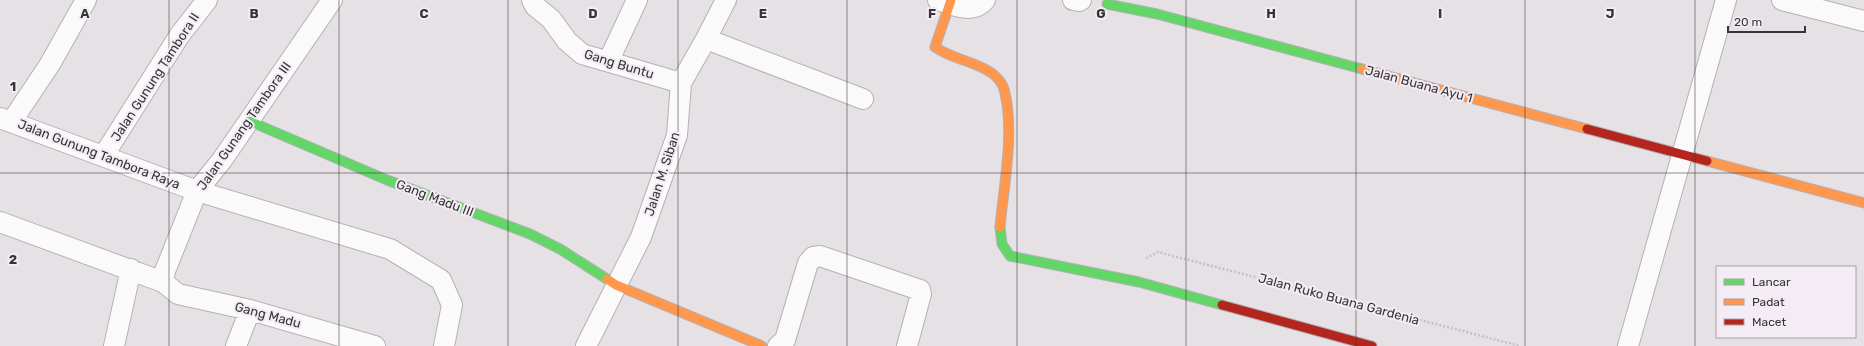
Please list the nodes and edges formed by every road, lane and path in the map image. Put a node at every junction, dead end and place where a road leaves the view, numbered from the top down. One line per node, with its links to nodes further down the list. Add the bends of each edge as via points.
1 (86, 0): 19 (street, via 50,64)
2 (207, 0): 21 (street, Jalan Gunung Tambora II, via 179,36)
3 (332, 0): 20 (street, Jalan Gunang Tambora III)
4 (532, 0): 16 (street, Gang Buntu, via 574,48 582,54)
5 (637, 0): 16 (street)
6 (726, 0): 15 (street, Jalan M. Siban)
7 (985, 0): 12 (street, via 980,6 972,9)
8 (1073, 0): 9 (street)
9 (1081, 0)
10 (1726, 0): 22 (street)
11 (1782, 0): 14 (street)
12 (945, 1): 39 (street, via 936,47 948,56 982,67 994,74 1004,87 1007,116 1000,230 1003,249 1010,256 1140,282)
13 (1107, 4): 22 (street, Jalan Buana Ayu 1, via 1158,14)
14 (1864, 21)
15 (706, 40): 17 (street, Jalan M. Siban); 18 (street)
16 (609, 60): 17 (street, Gang Buntu)
17 (681, 83): 29 (street, Jalan M. Siban, via 677,136 641,237)
18 (863, 99)
19 (6, 119): 21 (street, Jalan Gunung Tambora Raya)
20 (249, 121): 23 (street, Jalan Gunang Tambora III); 29 (street, Gang Madu III, via 388,180 530,234 560,249)
21 (104, 155): 23 (street, Jalan Gunung Tambora Raya)
22 (1681, 155): 24 (street, Jalan Buana Ayu 1); 41 (street)
23 (197, 191): 28 (street, Jalan Gunang Tambora III); 34 (street, Jalan Gunung Tambora Raya, via 390,250 441,280 452,304)
24 (1864, 203)
25 (0, 222): 27 (street, Gang Madu)
26 (1158, 252): 40 (path, Jalan Ruko Buana Gardenia)
27 (131, 269): 28 (street, Gang Madu); 31 (street)
28 (163, 282): 30 (street, Gang Madu, via 178,294)
29 (616, 285): 35 (street, Jalan M. Siban); 36 (street, Gang Madu III)
30 (250, 310): 32 (street); 33 (street, Gang Madu)
31 (114, 346)
32 (236, 346)
33 (376, 346)
34 (444, 346)
35 (586, 346)
36 (762, 346)
37 (778, 346): 38 (street, via 785,340 808,263 813,257 820,256 920,290)
38 (907, 346)
39 (1372, 346)
40 (1520, 346)
41 (1628, 346)

